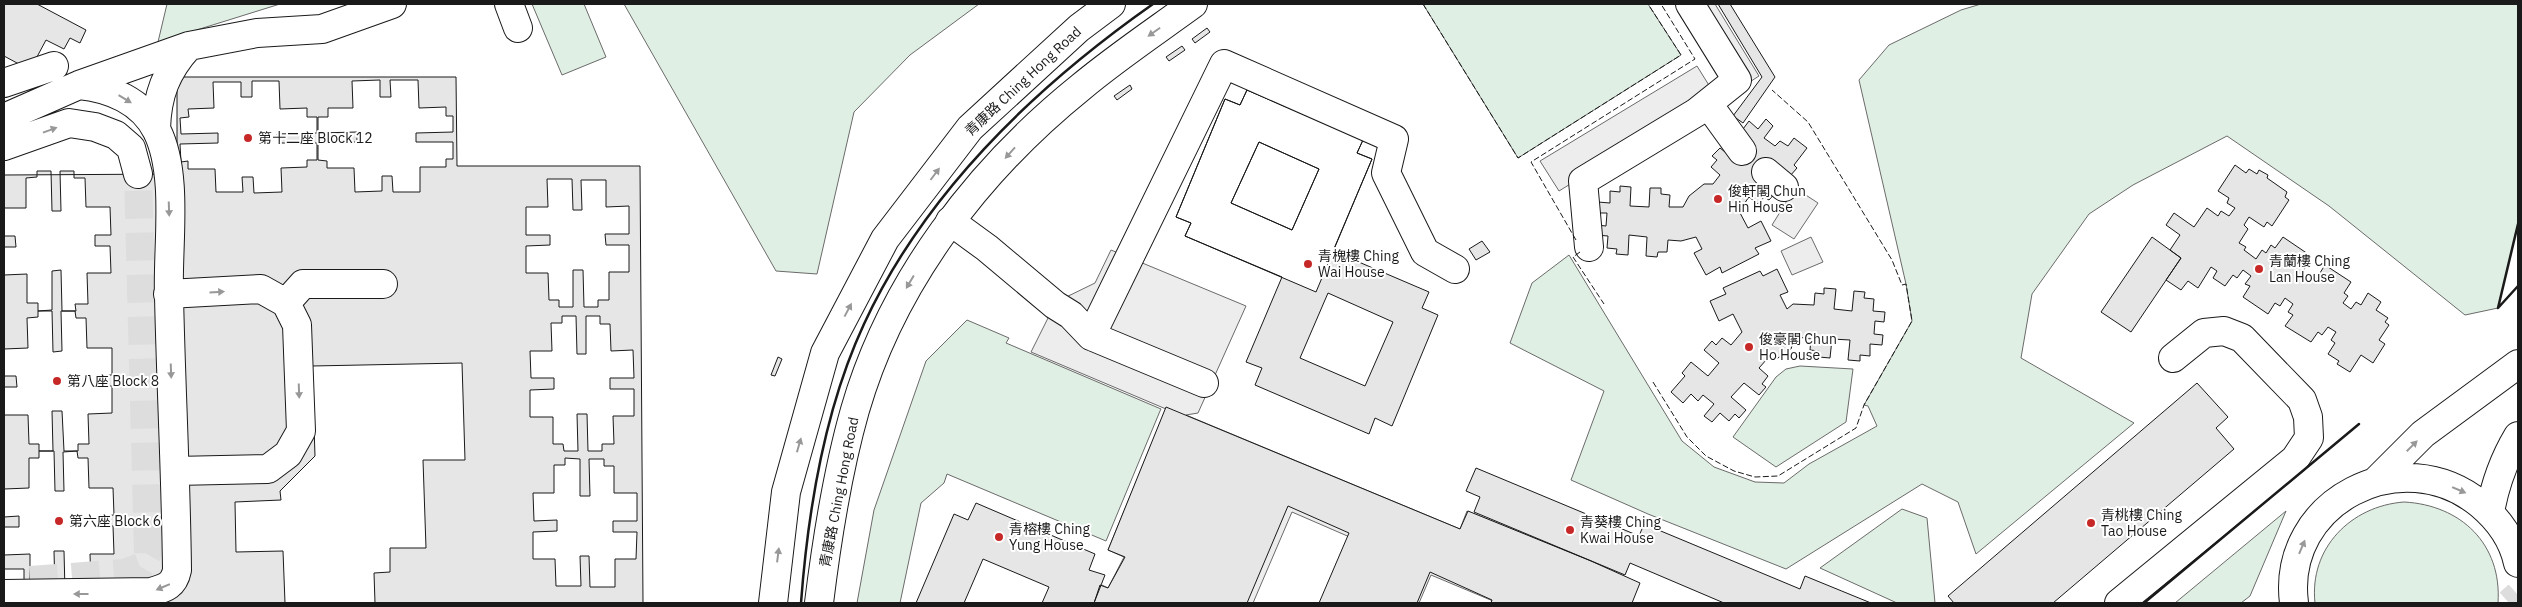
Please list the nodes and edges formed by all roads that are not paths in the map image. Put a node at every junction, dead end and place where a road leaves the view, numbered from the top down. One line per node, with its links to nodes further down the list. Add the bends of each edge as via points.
1 (392, 4): 5 (main road, via 322,29 257,33)
2 (1110, 4): 32 (main road, 青康路 Ching Hong Road, one-way to 2, via 786,492 825,353 885,239 970,128 1079,28)
3 (1194, 4): 15 (main road, 青康路 Ching Hong Road, one-way to 15, via 1126,52 1044,119)
4 (1690, 4): 9 (main road, via 1737,80)
5 (188, 46): 8 (main road); 11 (main road, via 166,76 160,93)
6 (54, 66): 7 (main road)
7 (4, 83)
8 (79, 85): 10 (main road); 11 (main road, one-way to 11, via 101,88 122,96 146,115)
9 (1708, 104): 13 (main road); 16 (main road, via 1583,181)
10 (4, 118)
11 (156, 129): 19 (main road, one-way to 19, via 168,160)
12 (4, 146): 14 (main road, one-way to 14, via 69,123 95,127 116,135 131,148)
13 (1742, 151)
14 (138, 174)
15 (950, 222): 21 (main road, via 987,248); 33 (main road, 青康路 Ching Hong Road, one-way to 33, via 907,286 856,408 844,451)
16 (1589, 247)
17 (1455, 269): 21 (main road, via 1425,252 1386,173 1394,139 1224,64)
18 (383, 284): 20 (main road, via 303,284)
19 (168, 294): 20 (main road, one-way to 20, via 261,289); 26 (main road, one-way to 26)
20 (286, 303): 26 (main road, one-way to 26, via 297,325 301,431 288,454 268,469)
21 (1091, 336): 24 (main road)
22 (2173, 358): 34 (main road, via 2204,333 2224,331 2242,338 2302,400 2308,417 2309,438 2295,459)
23 (2518, 364): 27 (main road, one-way to 23, via 2423,434)
24 (1204, 383)
25 (2518, 436): 28 (main road, via 2495,483)
26 (175, 471): 30 (main road, one-way to 30, via 178,570 170,585 142,593)
27 (2378, 480): 28 (main road, one-way to 28, via 2408,477 2438,481 2466,493); 31 (main road, one-way to 27, via 2299,554 2321,515 2344,496)
28 (2490, 512): 29 (main road, via 2506,533)
29 (2518, 564)
30 (4, 594)
31 (2290, 600)
32 (773, 603)
33 (819, 603)
34 (2119, 603)

